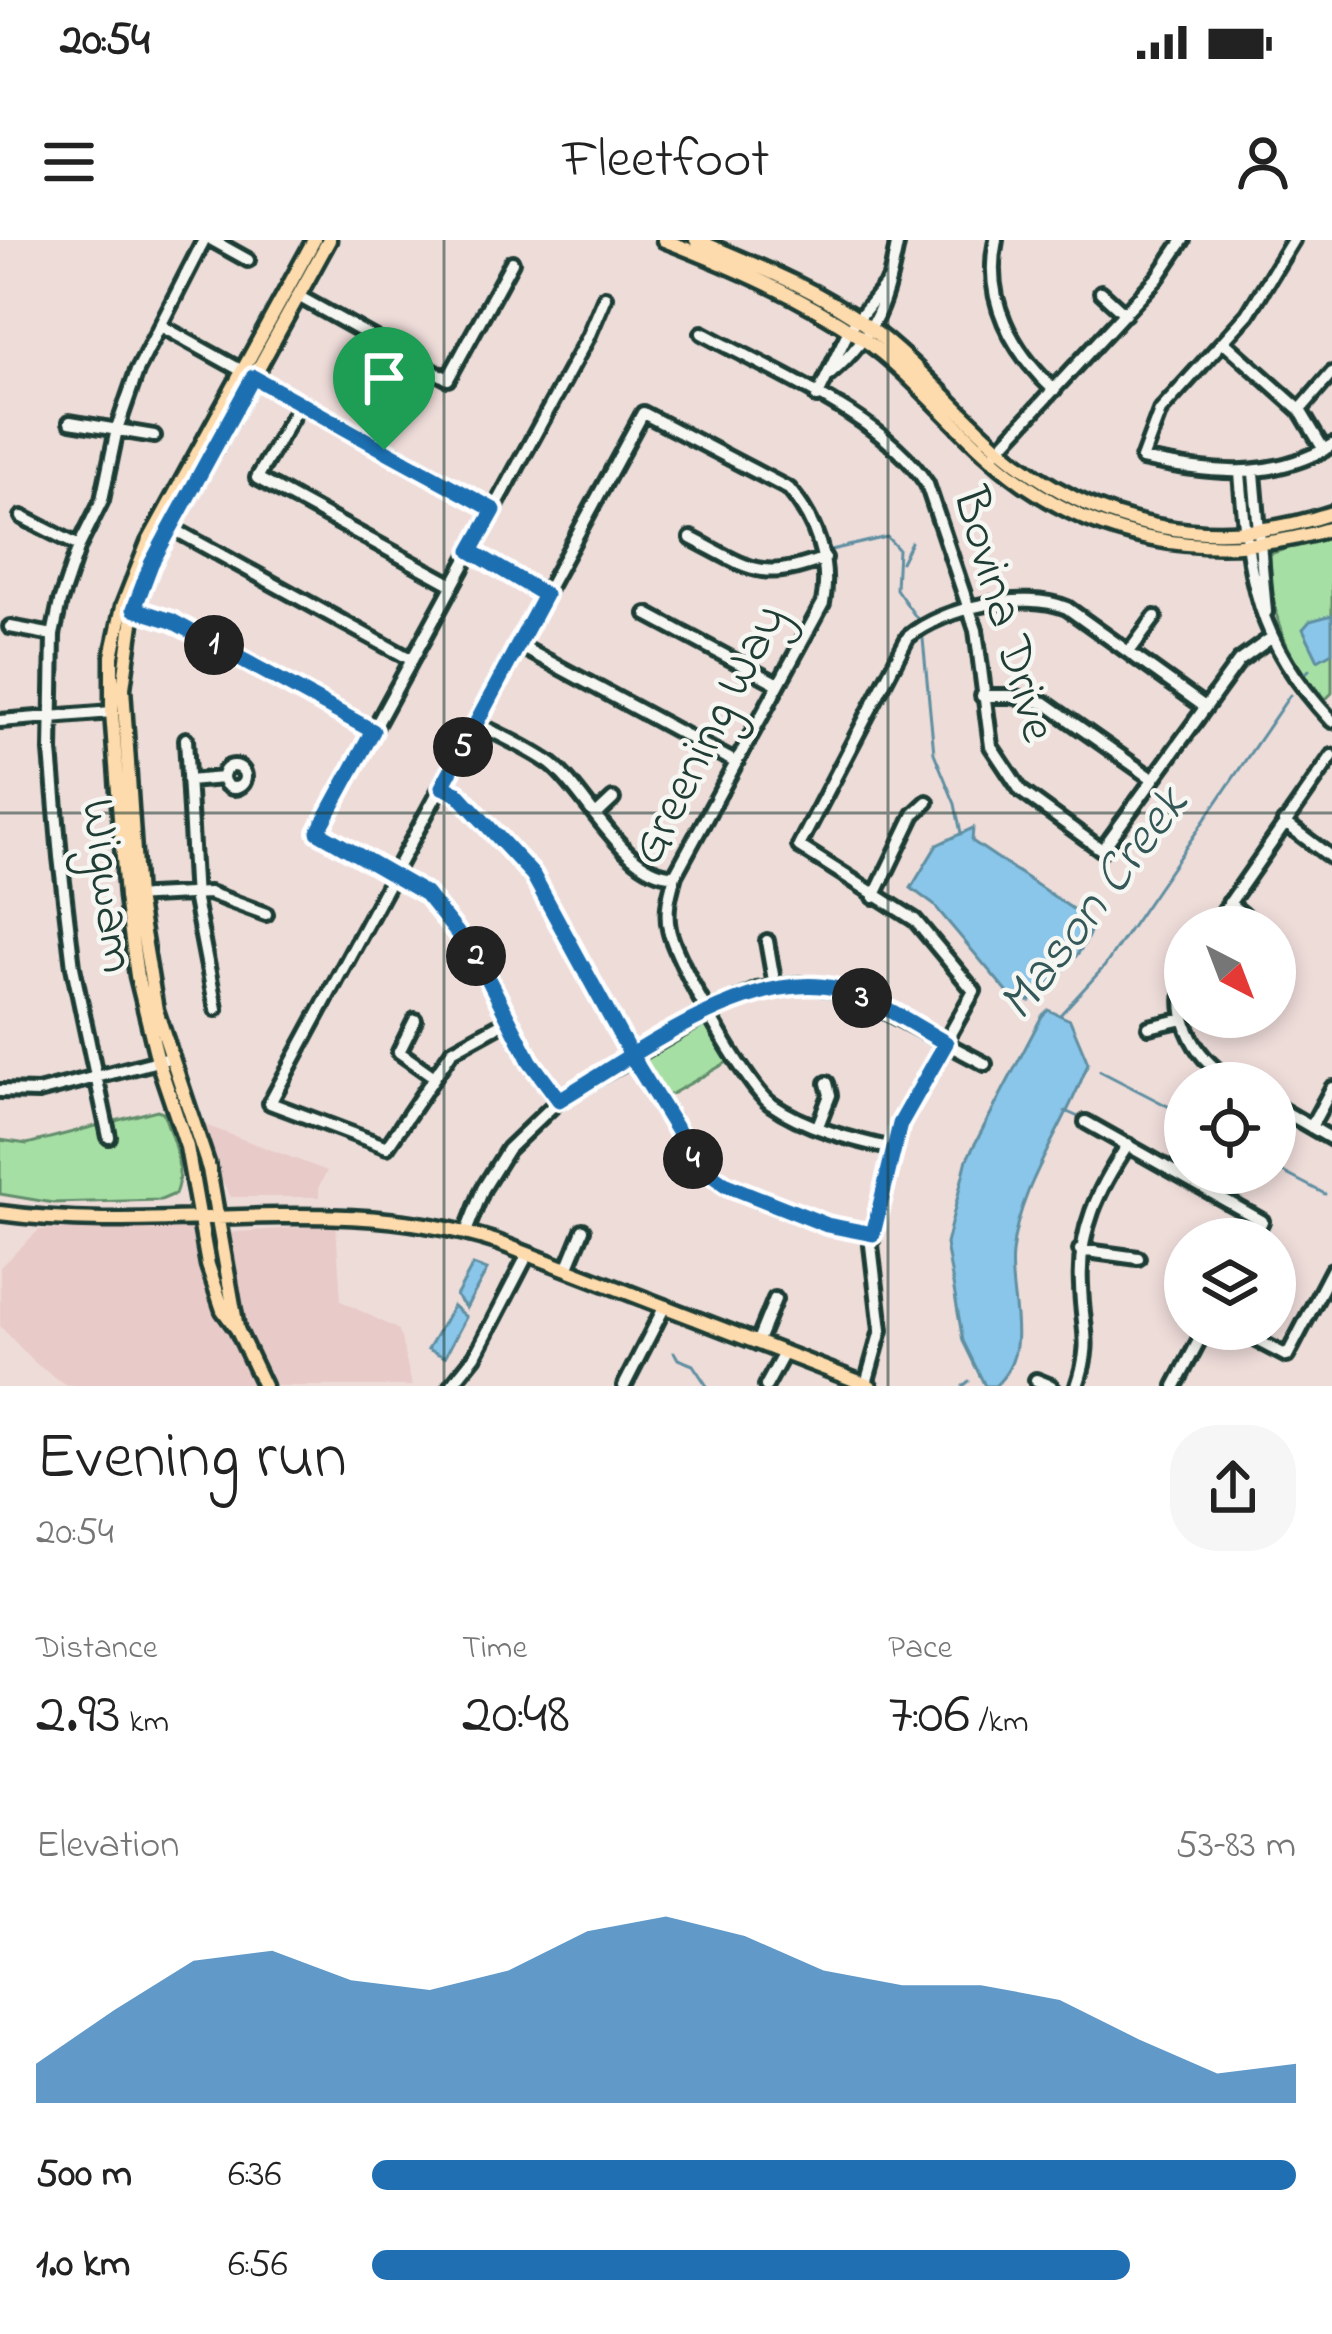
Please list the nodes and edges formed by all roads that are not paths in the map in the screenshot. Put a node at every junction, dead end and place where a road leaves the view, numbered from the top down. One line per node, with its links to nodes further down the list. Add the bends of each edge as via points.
1 (208, 240): 10 (street); 18 (street, Wigwam)
2 (314, 240): 23 (main road)
3 (329, 240): 14 (main road)
4 (664, 240): 17 (main road)
5 (696, 240): 17 (main road, via 780,276)
6 (898, 240): 12 (street)
7 (996, 240): 25 (street, via 1000,314 1024,360)
8 (1183, 240): 16 (street)
9 (1293, 240): 21 (street)
10 (248, 260)
11 (512, 262): 14 (street, via 448,379)
12 (891, 279): 17 (street); 20 (street)
13 (1101, 292): 16 (street)
14 (298, 296): 23 (main road)
15 (605, 297): 35 (street)
16 (1125, 314): 25 (street)
17 (853, 324): 20 (main road); 24 (street)
18 (161, 326): 23 (street); 30 (street, Wigwam)
19 (701, 333): 26 (street, Bovina Drive)
20 (866, 333): 24 (street); 33 (main road, via 937,385)
21 (1226, 343): 28 (street); 34 (street, via 1160,411 1142,459)
22 (1332, 373): 28 (street)
23 (248, 374): 27 (street); 38 (main road); 47 (main road, via 148,543)
24 (829, 375): 26 (street)
25 (1054, 390): 33 (street)
26 (817, 397): 48 (street, Bovina Drive, via 891,440 916,467)
27 (299, 403): 35 (street); 45 (street, via 257,478)
28 (1300, 410): 32 (street)
29 (70, 422): 30 (street)
30 (117, 429): 31 (street); 42 (street, Wigwam, via 102,500)
31 (154, 436)
32 (1328, 447): 34 (street)
33 (994, 453): 41 (main road, via 1029,489 1117,532 1151,541)
34 (1247, 473): 41 (street)
35 (494, 510): 43 (street)
36 (1332, 514): 41 (main road)
37 (22, 517): 42 (street)
38 (170, 526): 47 (main road); 56 (street)
39 (1332, 528): 41 (main road)
40 (691, 538): 44 (street, via 764,572)
41 (1253, 539): 52 (street, via 1253,592)
42 (79, 546): 53 (street, Wigwam)
43 (471, 551): 45 (street); 46 (street)
44 (825, 558): 46 (street, Greening Way, via 790,489 643,413); 57 (street, Greening Way, via 823,603)
45 (453, 585): 56 (street)
46 (545, 595): 54 (street)
47 (128, 608): 60 (main road, via 112,656); 65 (street, via 172,621); 81 (main road, via 123,688)
48 (970, 610): 55 (street, via 1042,599); 58 (street, Bovina Drive); 82 (street, via 908,637 799,846)
49 (647, 614): 57 (street)
50 (1156, 617): 55 (street)
51 (10, 627): 53 (street)
52 (1269, 633): 59 (street); 63 (street)
53 (53, 635): 61 (street, Wigwam)
54 (518, 645): 64 (street); 68 (street)
55 (1130, 652): 59 (street)
56 (412, 660): 65 (street)
57 (778, 684): 68 (street, Greening Way)
58 (982, 696): 70 (street, via 1045,703); 70 (street, Bovina Drive, via 991,746 1006,774 1102,850)
59 (1205, 707): 70 (street)
60 (112, 712): 61 (street); 81 (main road)
61 (51, 716): 62 (street); 102 (street, Wigwam, via 73,967)
62 (0, 721)
63 (1332, 721)
64 (476, 723): 72 (street); 75 (street, via 556,769)
65 (373, 731): 78 (street, via 318,832)
66 (186, 740): 71 (street)
67 (1332, 756): 76 (street)
68 (735, 762): 79 (street, Greening Way)
69 (223, 778): 71 (street)
70 (1153, 779)
71 (188, 781): 80 (street)
72 (442, 787): 78 (street); 97 (street, via 457,793 533,875)
73 (613, 799): 75 (street)
74 (926, 802): 82 (street)
75 (596, 815): 79 (street, via 634,857)
76 (1284, 822): 77 (street); 83 (street)
77 (1332, 858)
78 (394, 874): 91 (street, via 426,894 465,942); 101 (street, via 270,1103 387,1147)
79 (675, 874): 90 (street, Greening Way, via 669,932)
80 (195, 892): 81 (street); 86 (street); 89 (street)
81 (132, 897): 98 (main road, via 137,976)
82 (874, 897): 96 (street, via 915,920 974,991)
83 (1229, 903): 84 (street); 85 (street)
84 (1227, 906)
85 (1233, 906)
86 (266, 914)
87 (767, 941): 88 (street)
88 (776, 986): 90 (street); 96 (street, via 848,992)
89 (216, 1009)
90 (709, 1013): 97 (street); 109 (street, Greening Way, via 760,1095)
91 (510, 1019): 101 (street, via 460,1045); 106 (street)
92 (416, 1020): 101 (street, via 399,1052)
93 (1164, 1024): 94 (street)
94 (1149, 1027)
95 (1192, 1038): 99 (street)
96 (946, 1043): 100 (street); 115 (street)
97 (632, 1057): 106 (street); 122 (street, via 705,1172 827,1225)
98 (164, 1059): 102 (street); 113 (main road)
99 (1212, 1062)
100 (985, 1064)
101 (433, 1076)
102 (98, 1079): 105 (street); 111 (street, Wigwam)
103 (827, 1083): 109 (street)
104 (1332, 1088): 110 (street)
105 (0, 1091)
106 (559, 1100): 121 (street, via 508,1149)
107 (1296, 1118): 110 (street)
108 (1086, 1122): 114 (street)
109 (818, 1126): 115 (street, Greening Way)
110 (1311, 1127): 112 (street)
111 (109, 1137)
112 (1332, 1139)
113 (193, 1144): 117 (main road, via 208,1169); 119 (main road)
114 (1128, 1145): 118 (street); 123 (street, via 1092,1206)
115 (893, 1149): 122 (street)
116 (0, 1213): 119 (main road, via 73,1222)
117 (216, 1217): 119 (main road); 121 (main road, via 378,1216); 130 (main road)
118 (1258, 1218)
119 (200, 1219): 130 (main road, via 217,1294)
120 (583, 1230): 126 (street)
121 (466, 1232): 124 (main road)
122 (873, 1234): 136 (street, via 881,1330)
123 (1081, 1250): 125 (street); 142 (street, via 1088,1354)
124 (528, 1254): 126 (main road); 138 (street)
125 (1138, 1258)
126 (567, 1269): 129 (main road)
127 (1332, 1270): 131 (street)
128 (775, 1299): 132 (street)
129 (665, 1306): 132 (main road); 139 (street)
130 (238, 1329): 137 (main road)
131 (1296, 1339)
132 (757, 1343): 134 (main road)
133 (1194, 1350): 143 (street)
134 (784, 1353): 136 (main road); 140 (street)
135 (1036, 1380): 141 (street)
136 (868, 1385)
137 (264, 1386)
138 (451, 1386)
139 (624, 1386)
140 (766, 1386)
141 (1051, 1386)
142 (1077, 1386)
143 (1174, 1386)

